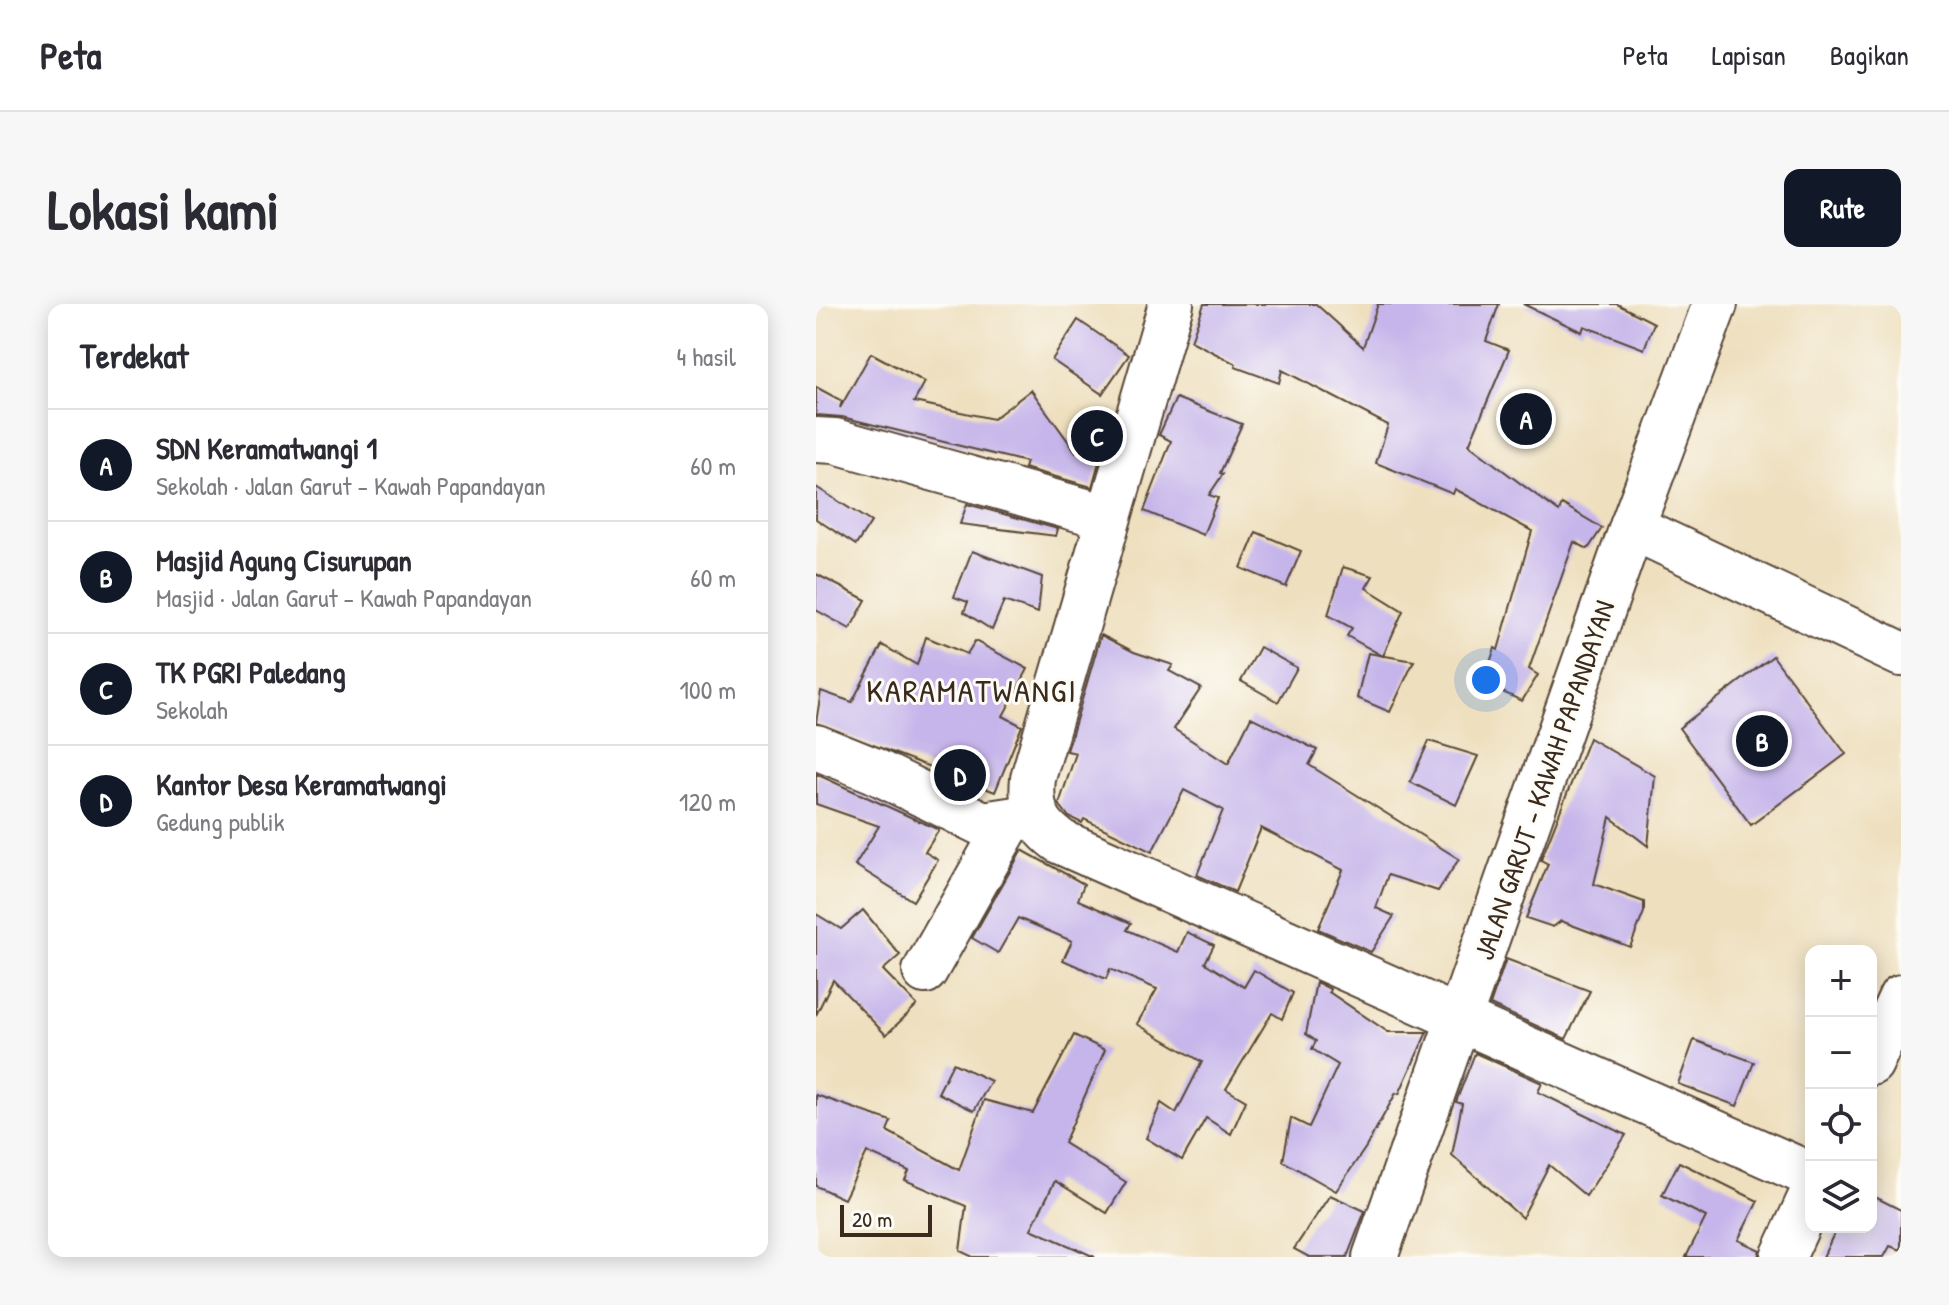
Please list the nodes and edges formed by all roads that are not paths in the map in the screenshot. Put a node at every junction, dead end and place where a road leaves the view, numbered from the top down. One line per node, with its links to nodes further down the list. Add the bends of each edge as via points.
1 (1171, 304): 4 (street)
2 (1715, 304): 5 (street, JALAN GARUT - KAWAH PAPANDAYAN)
3 (816, 440): 4 (street)
4 (1107, 517): 8 (street)
5 (1632, 527): 6 (street); 11 (street, JALAN GARUT - KAWAH PAPANDAYAN)
6 (1901, 654)
7 (816, 747): 8 (street, via 983,824)
8 (1022, 818): 9 (street); 11 (street, via 1061,842)
9 (925, 971)
10 (1901, 997): 12 (street)
11 (1462, 1017): 13 (street); 15 (street, JALAN GARUT - KAWAH PAPANDAYAN)
12 (1877, 1050)
13 (1805, 1172)
14 (1805, 1209): 16 (street)
15 (1375, 1257)
16 (1783, 1257)

